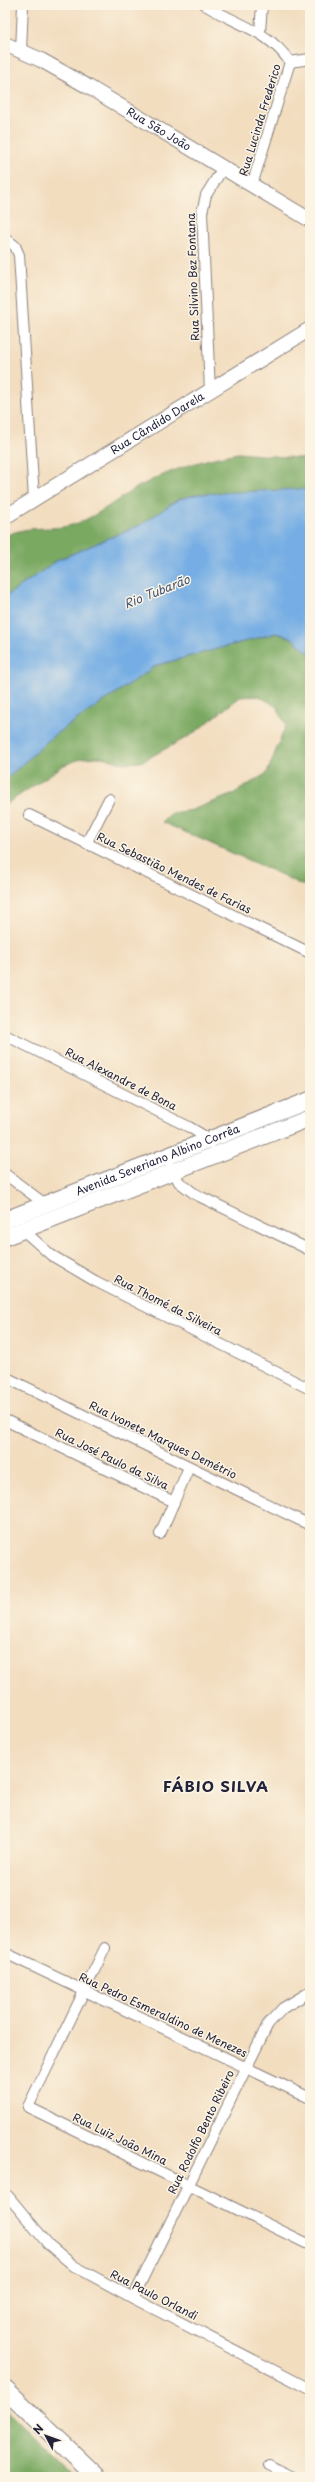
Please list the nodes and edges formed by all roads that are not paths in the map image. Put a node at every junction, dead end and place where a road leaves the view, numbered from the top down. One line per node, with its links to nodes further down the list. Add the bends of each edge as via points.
1 (23, 5): 6 (street)
2 (205, 5): 4 (street, via 233,21)
3 (262, 5): 4 (street)
4 (260, 32): 8 (street, via 282,49)
5 (5, 44): 6 (street, Rua São João)
6 (21, 50): 9 (street, Rua São João, via 87,86)
7 (310, 59): 8 (street)
8 (290, 62): 10 (street, Rua Lucinda Frederico)
9 (223, 168): 10 (street, Rua São João); 14 (street, Rua Silvino Bez Fontana, via 206,195 202,213)
10 (252, 186): 11 (street, Rua São João)
11 (310, 220)
12 (5, 238): 15 (street, via 15,246 18,255)
13 (310, 329): 14 (street, Rua Cândido Darela)
14 (210, 391): 15 (street, Rua Cândido Darela)
15 (34, 499): 16 (street, Rua Cândido Darela)
16 (5, 517)
17 (109, 799): 19 (street)
18 (29, 815): 19 (street, Rua Sebastião Mendes de Farias)
19 (86, 844): 20 (street, Rua Sebastião Mendes de Farias)
20 (310, 952)
21 (5, 1034): 24 (street, Rua Alexandre de Bona)
22 (310, 1100): 24 (main road, Avenida Severiano Albino Corrêa)
23 (310, 1118): 25 (main road, Avenida Severiano Albino Corrêa)
24 (209, 1139): 25 (street); 26 (main road, Avenida Severiano Albino Corrêa)
25 (217, 1154): 27 (main road, Avenida Severiano Albino Corrêa)
26 (166, 1156): 27 (street); 29 (main road, Avenida Severiano Albino Corrêa)
27 (173, 1172): 31 (main road, Avenida Severiano Albino Corrêa); 33 (street, via 179,1182 195,1194)
28 (5, 1174): 29 (street)
29 (45, 1204): 30 (main road, Avenida Severiano Albino Corrêa); 31 (main road)
30 (5, 1220)
31 (23, 1230): 32 (main road, Avenida Severiano Albino Corrêa); 35 (street, Rua Thomé da Silveira, via 51,1255 95,1281)
32 (5, 1237)
33 (310, 1250)
34 (5, 1377): 37 (street, Rua Ivonete Marques Demétrio)
35 (310, 1389)
36 (5, 1420): 38 (street, Rua José Paulo da Silva)
37 (189, 1466): 38 (street, Rua José Paulo da Silva); 39 (street, Rua Ivonete Marques Demétrio)
38 (174, 1502): 40 (street)
39 (310, 1525)
40 (160, 1534)
41 (105, 1948): 43 (street)
42 (5, 1953): 43 (street, Rua Pedro Esmeraldino de Menezes)
43 (84, 1991): 45 (street, Rua Pedro Esmeraldino de Menezes); 47 (street, Rua Luiz João Mina, via 28,2107)
44 (310, 1992): 45 (street, Rua Rodolfo Bento Ribeiro, via 274,2015)
45 (246, 2068): 46 (street, Rua Pedro Esmeraldino de Menezes); 47 (street, Rua Rodolfo Bento Ribeiro)
46 (310, 2098)
47 (188, 2185): 49 (street, Rua Luiz João Mina); 50 (street, Rua Rodolfo Bento Ribeiro)
48 (8, 2196): 50 (street, Rua Paulo Orlandi, via 59,2255)
49 (310, 2245)
50 (133, 2298): 51 (street, Rua Paulo Orlandi)
51 (310, 2389)
52 (5, 2390): 54 (highway)
53 (269, 2465): 55 (street)
54 (97, 2477)
55 (294, 2477)

